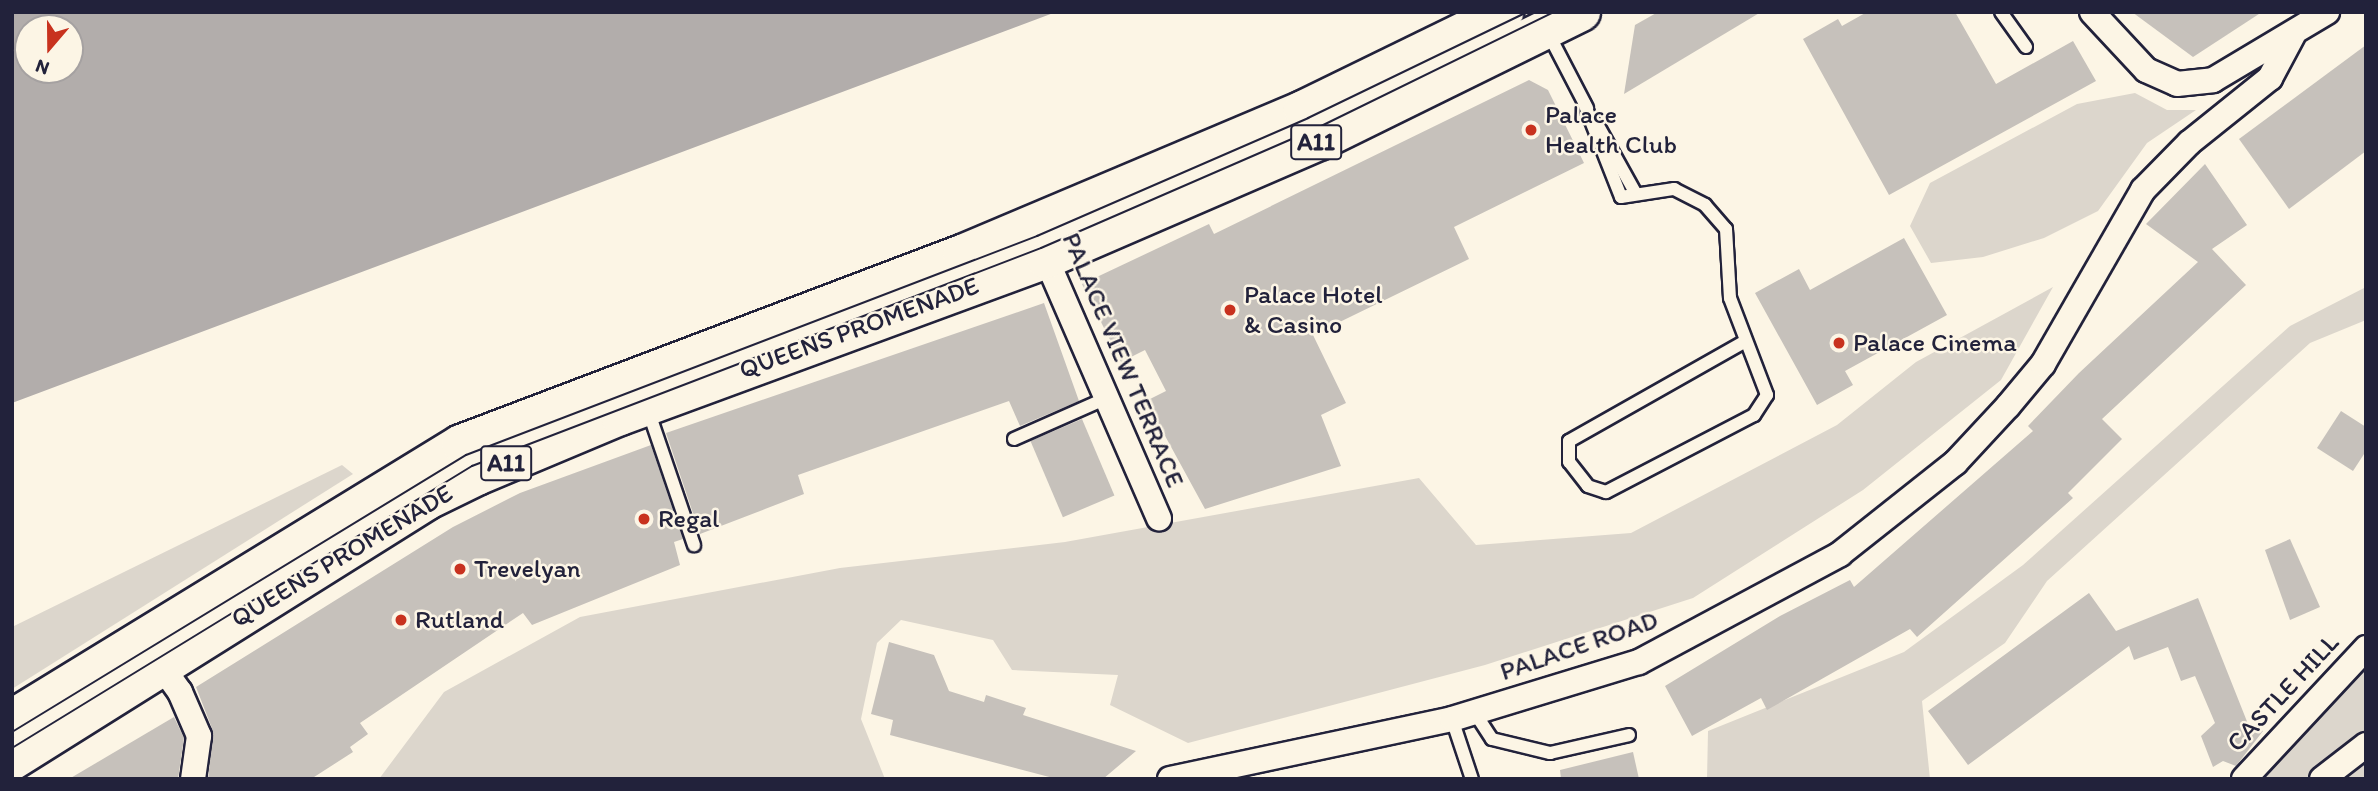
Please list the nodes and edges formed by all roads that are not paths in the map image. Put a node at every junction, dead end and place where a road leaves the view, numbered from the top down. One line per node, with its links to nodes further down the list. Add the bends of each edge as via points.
1 (1504, 12): 9 (main road, A11)
2 (1581, 12): 6 (main road, A11)
3 (2001, 12): 8 (lane)
4 (2092, 12): 7 (street, via 2146,70 2177,84 2213,80)
5 (2327, 12): 7 (street)
6 (1542, 21): 9 (main road, A11, via 1319,141); 10 (lane, via 1636,194 1674,189 1705,205 1726,229 1730,298)
7 (2293, 35): 18 (street, PALACE ROAD, via 2270,78 2189,143 2143,190 2043,364 1955,463 1840,554 1639,662)
8 (2026, 47)
9 (1039, 242): 11 (street, PALACE VIEW TERRACE); 12 (main road, QUEENS PROMENADE / A11); 17 (main road, QUEENS PROMENADE / A11, via 461,444)
10 (1744, 342): 10 (lane, via 1766,386 1759,410 1606,492 1588,486 1569,462 1569,441)
11 (1107, 398): 13 (lane); 14 (street, PALACE VIEW TERRACE)
12 (647, 406): 15 (lane); 17 (main road, QUEENS PROMENADE / A11, via 426,501)
13 (1014, 439)
14 (1159, 519)
15 (694, 545)
16 (2366, 648): 26 (street, CASTLE HILL)
17 (153, 653): 19 (main road, QUEENS PROMENADE / A11); 22 (main road, QUEENS PROMENADE / A11); 23 (street, via 199,736)
18 (1464, 716): 20 (lane, via 1492,739 1550,753); 24 (street, PALACE ROAD); 25 (lane)
19 (12, 719)
20 (1629, 734)
21 (2366, 745): 27 (street)
22 (12, 761)
23 (193, 779)
24 (1170, 779)
25 (1472, 779)
26 (2244, 779)
27 (2322, 779)

